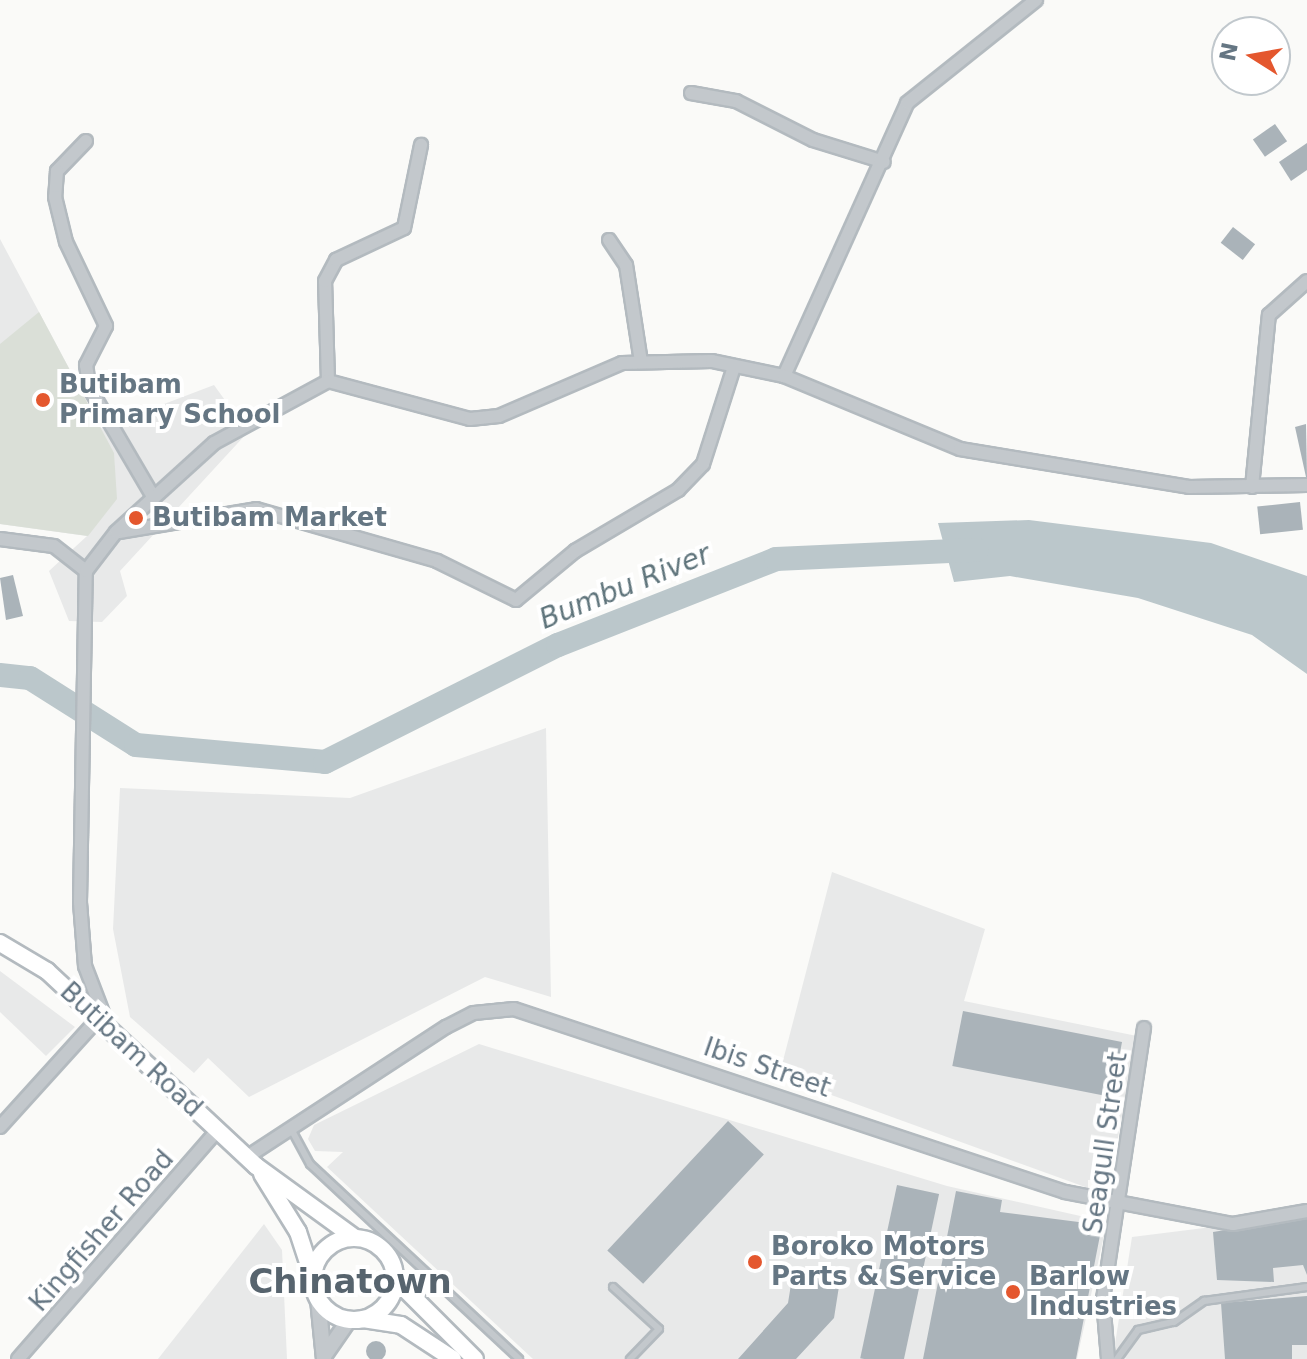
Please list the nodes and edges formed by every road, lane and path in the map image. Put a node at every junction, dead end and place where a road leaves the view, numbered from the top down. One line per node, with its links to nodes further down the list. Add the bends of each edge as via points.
1 (1036, 0): 5 (street, via 907,103)
2 (691, 93): 5 (street, via 736,101 813,140)
3 (86, 141): 14 (street, via 57,171 55,197 66,242 106,326 86,365 90,389)
4 (421, 145): 11 (street, via 404,228 336,260 325,281)
5 (884, 162): 10 (street)
6 (609, 240): 8 (street, via 626,265)
7 (1307, 281): 13 (street, via 1269,315)
8 (641, 362): 9 (street); 11 (street, via 499,416 470,419)
9 (734, 367): 10 (street); 15 (street, via 703,464 678,490 575,551 516,600 437,561 256,509)
10 (784, 376): 13 (street, via 960,449 1189,487)
11 (328, 381): 14 (street, via 214,443)
12 (1307, 485): 13 (street)
13 (1252, 487)
14 (154, 498): 15 (street)
15 (116, 532): 17 (street)
16 (0, 539): 17 (street, via 54,546)
17 (86, 571): 21 (street, via 81,779 85,966 93,998)
18 (0, 943): 19 (main road, Butibam Road, via 47,971)
19 (96, 1021): 21 (main road, Butibam Road); 23 (street)
20 (1144, 1028): 26 (street, Seagull Street)
21 (118, 1041): 24 (main road, Butibam Road)
22 (289, 1126): 25 (street, Ibis Street); 26 (street, Ibis Street, via 458,1020 514,1009); 39 (lane, via 310,1164)
23 (0, 1127)
24 (218, 1130): 25 (main road, Butibam Road); 36 (street, Kingfisher Road)
25 (252, 1162): 28 (main road, Butibam Road); 30 (main road, Butibam Road, via 298,1232)
26 (1118, 1204): 27 (street, Ibis Street, via 1233,1224); 41 (street, Seagull Street, via 1103,1299)
27 (1307, 1211)
28 (355, 1238): 29 (main road, via 385,1253); 30 (main road, via 325,1250)
29 (395, 1279): 34 (main road, via 384,1306); 38 (main road)
30 (313, 1280): 33 (main road)
31 (613, 1287): 40 (lane, via 659,1329)
32 (1307, 1287): 42 (lane, via 1204,1301 1174,1322 1138,1330)
33 (318, 1299): 34 (main road); 35 (street)
34 (355, 1320): 35 (street); 37 (main road, via 401,1325)
35 (324, 1357)
36 (18, 1359)
37 (453, 1359)
38 (475, 1359)
39 (519, 1359)
40 (630, 1359)
41 (1108, 1359)
42 (1117, 1359)

